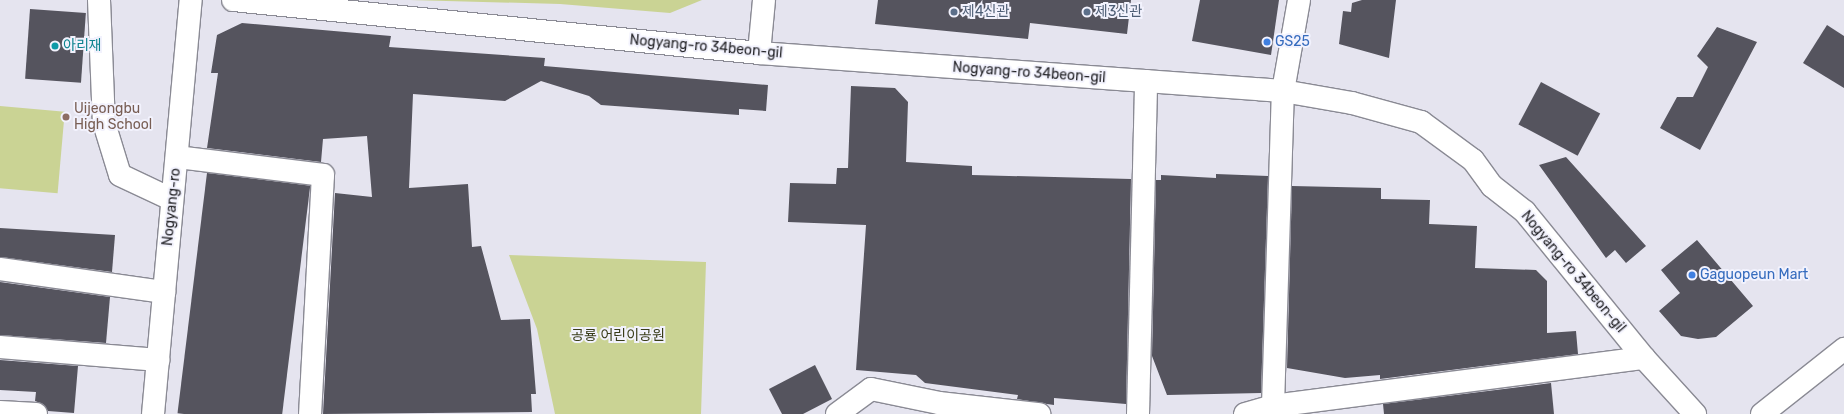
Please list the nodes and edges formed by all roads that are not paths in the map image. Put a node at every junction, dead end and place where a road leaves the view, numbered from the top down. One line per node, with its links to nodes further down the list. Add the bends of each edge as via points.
1 (99, 0): 10 (street, via 104,123 120,175)
2 (191, 0): 9 (street, Nogyang-ro)
3 (233, 0): 6 (street, Nogyang-ro 34beon-gil)
4 (764, 0): 6 (street)
5 (1299, 0): 8 (street)
6 (759, 53): 7 (street, Nogyang-ro 34beon-gil)
7 (1146, 81): 8 (street, Nogyang-ro 34beon-gil); 24 (street)
8 (1283, 91): 15 (street, Nogyang-ro 34beon-gil, via 1352,102 1421,122 1466,156 1492,186 1525,212); 17 (street)
9 (177, 157): 10 (street, Nogyang-ro); 21 (street, via 324,175)
10 (171, 199): 12 (street, Nogyang-ro)
11 (0, 269): 12 (street)
12 (164, 292): 16 (street, Nogyang-ro)
13 (0, 347): 16 (street)
14 (1844, 349): 27 (street)
15 (1644, 358): 17 (street); 26 (street, Nogyang-ro 34beon-gil)
16 (158, 360): 20 (street, Nogyang-ro)
17 (1273, 406): 25 (street)
18 (0, 412): 19 (street)
19 (36, 414)
20 (154, 414)
21 (310, 414)
22 (837, 414): 23 (street, via 871,389 939,404)
23 (1038, 414)
24 (1138, 414)
25 (1245, 414)
26 (1695, 414)
27 (1762, 414)

